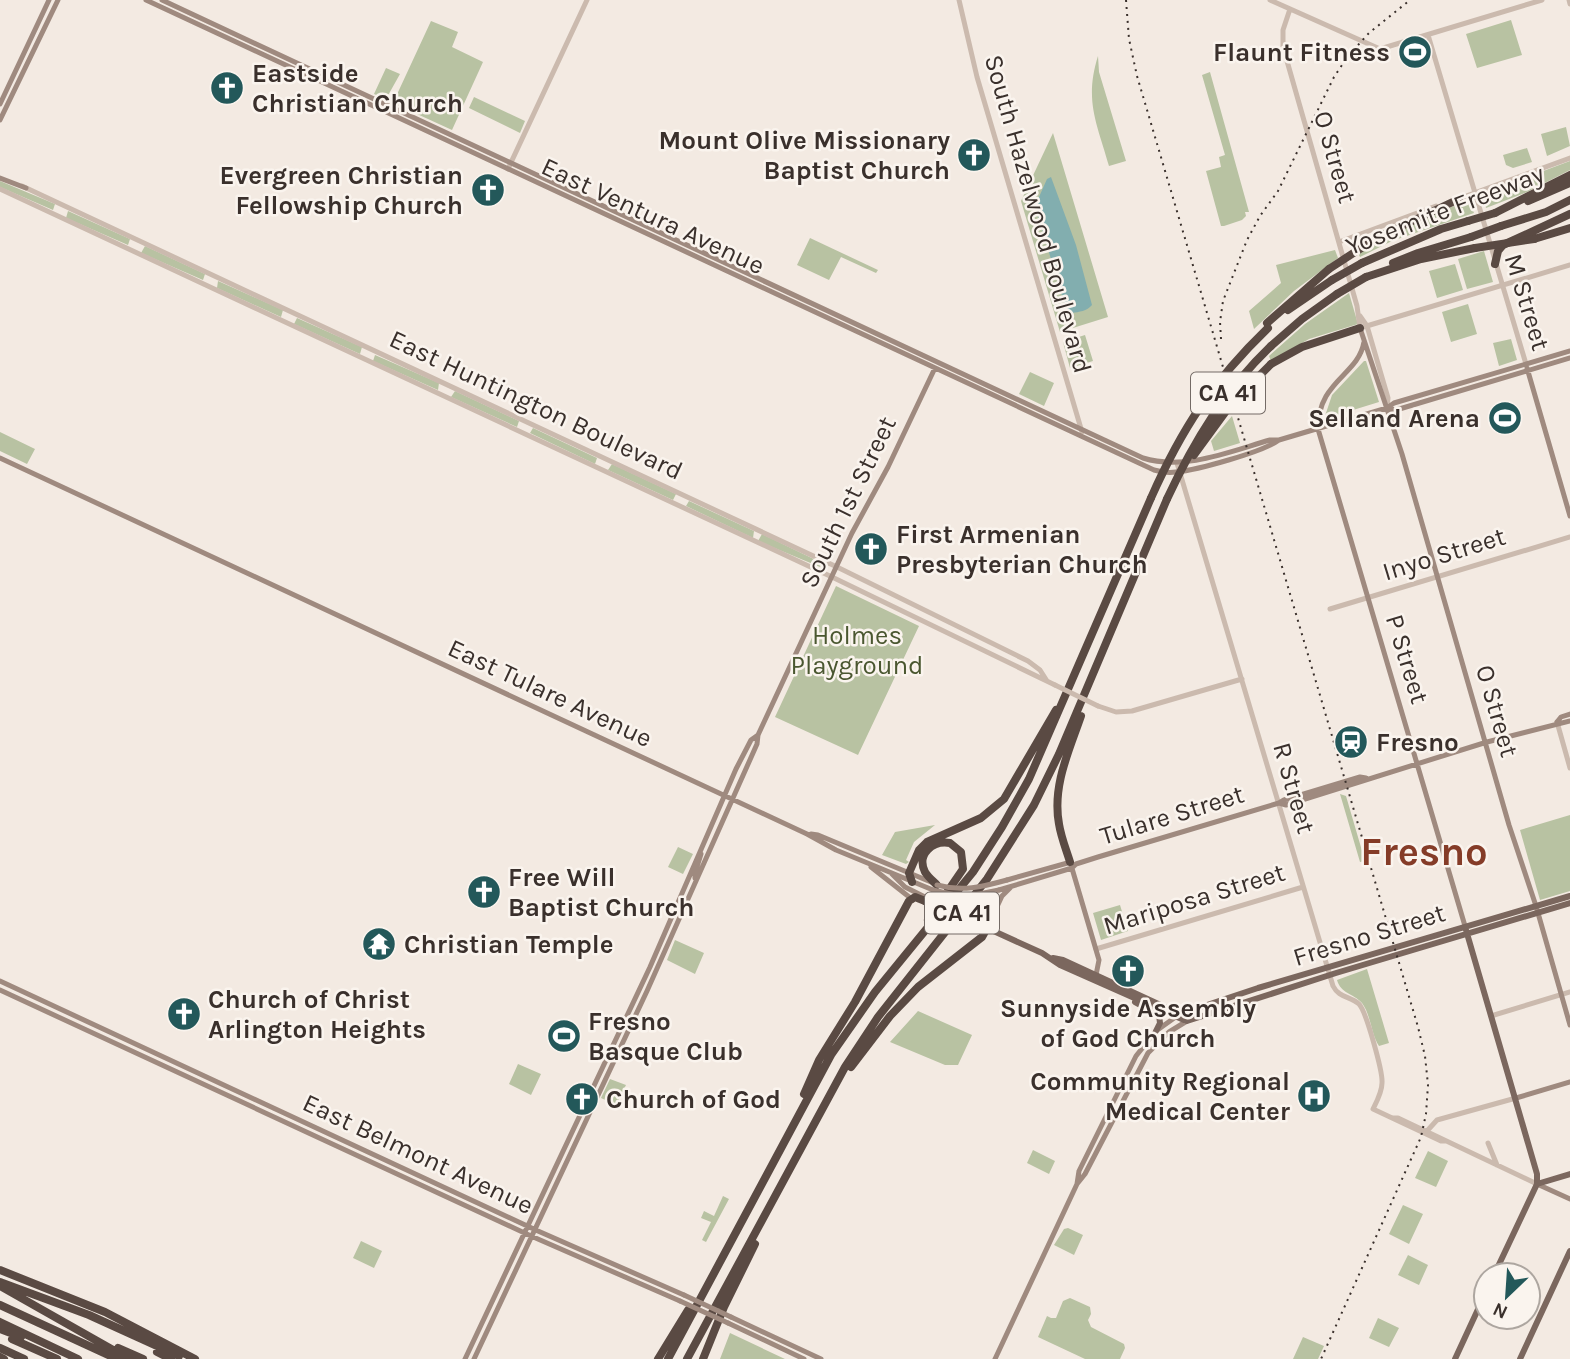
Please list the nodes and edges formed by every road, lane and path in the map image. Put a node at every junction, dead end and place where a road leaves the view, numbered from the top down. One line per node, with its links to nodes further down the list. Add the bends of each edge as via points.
1 (49, 0): 11 (main road)
2 (58, 0): 12 (main road)
3 (146, 0): 14 (main road, East Ventura Avenue)
4 (162, 0): 14 (main road, East Ventura Avenue)
5 (587, 0): 14 (street)
6 (959, 0): 46 (street, South Hazelwood Boulevard, via 977,77)
7 (1270, 0): 9 (street)
8 (1542, 0): 10 (street)
9 (1290, 9): 10 (street, via 1376,48); 27 (street, O Street, via 1283,47)
10 (1429, 35): 17 (street, M Street)
11 (0, 104)
12 (0, 120)
13 (1570, 158): 21 (street)
14 (509, 166): 42 (main road, East Ventura Avenue)
15 (1570, 174): 24 (highway)
16 (0, 177): 19 (main road)
17 (1471, 179): 21 (street, M Street); 22 (street, via 1467,194)
18 (1570, 183): 24 (highway, Yosemite Freeway)
19 (26, 188): 54 (street, East Huntington Boulevard)
20 (0, 190): 56 (street, East Huntington Boulevard)
21 (1475, 193): 22 (street); 28 (street, M Street)
22 (1459, 199): 27 (street); 34 (highway, bridge, via 1385,234 1329,269)
23 (1570, 200): 30 (highway, Yosemite Freeway / CA 41, bridge, via 1419,253)
24 (1495, 213): 34 (highway, Yosemite Freeway, bridge, via 1431,233 1362,263)
25 (1570, 214): 28 (highway, via 1503,244)
26 (1570, 228): 30 (highway, bridge, via 1421,259)
27 (1339, 242): 32 (street, O Street)
28 (1495, 264): 31 (street, M Street)
29 (1570, 265): 31 (street)
30 (1366, 277): 52 (highway, Yosemite Freeway / CA 41, bridge, via 1302,319 1242,377 1188,455)
31 (1502, 287): 33 (street); 41 (street, M Street)
32 (1360, 316): 33 (street); 35 (street, O Street)
33 (1380, 321): 35 (street)
34 (1267, 326): 63 (highway, CA 41, bridge, via 1237,354 1180,437)
35 (1363, 327): 36 (main road, O Street); 44 (street, O Street, via 1388,398); 52 (highway, bridge, via 1298,348 1271,364 1220,418)
36 (1364, 340): 38 (main road, O Street); 39 (main road)
37 (1570, 351): 41 (main road)
38 (1369, 356): 39 (main road); 44 (main road, O Street)
39 (1358, 358): 45 (main road, via 1324,398)
40 (1570, 358): 43 (main road)
41 (1526, 364): 43 (main road, M Street); 44 (main road)
42 (936, 365): 46 (main road, East Ventura Avenue); 47 (main road, East Ventura Avenue); 57 (main road, South 1st Street)
43 (1528, 371): 44 (main road, via 1396,410); 53 (main road, M Street)
44 (1387, 408): 45 (main road); 58 (main road, O Street)
45 (1318, 429): 48 (main road); 60 (main road, P Street)
46 (1081, 430): 47 (street, South Hazelwood Boulevard); 50 (main road, East Ventura Avenue, via 1143,458)
47 (1084, 439): 51 (main road, East Ventura Avenue, via 1144,467)
48 (1279, 440): 50 (main road); 51 (main road)
49 (0, 458): 73 (main road, East Tulare Avenue)
50 (1177, 463): 51 (street, R Street)
51 (1180, 471): 64 (street, R Street)
52 (1166, 502): 62 (highway, CA 41)
53 (1570, 516)
54 (759, 531): 56 (street); 57 (street, East Huntington Boulevard)
55 (1570, 537): 58 (street, Inyo Street)
56 (754, 541): 59 (street, East Huntington Boulevard)
57 (837, 567): 59 (main road, South 1st Street); 65 (street, East Huntington Boulevard, via 1028,661)
58 (1437, 576): 60 (street, Inyo Street); 70 (main road, O Street)
59 (832, 577): 65 (street, East Huntington Boulevard); 69 (main road, South 1st Street)
60 (1368, 597): 61 (street, Inyo Street); 71 (main road, P Street)
61 (1330, 609)
62 (1100, 657): 81 (highway, via 1059,784 1059,823); 126 (highway, CA 41, via 1055,764 1017,835 862,1040)
63 (1078, 671): 83 (highway, via 1004,799 981,818 927,842 919,850); 98 (highway, CA 41, via 1045,747 1002,827 973,872)
64 (1242, 680): 65 (street, East Huntington Boulevard, bridge, via 1116,712); 75 (street, R Street)
65 (1047, 681)
66 (1570, 715): 68 (main road, Tulare Street)
67 (1570, 720): 68 (main road, Tulare Street)
68 (1557, 722): 70 (main road, Tulare Street); 72 (street)
69 (758, 735): 73 (main road, South 1st Street, via 751,740); 74 (main road, South 1st Street)
70 (1487, 742): 71 (main road, Tulare Street); 92 (main road, O Street)
71 (1418, 763): 75 (main road, Tulare Street, via 1286,805); 95 (main road, P Street)
72 (1570, 768)
73 (724, 795): 74 (main road, East Tulare Avenue); 78 (main road, South 1st Street)
74 (732, 799): 76 (main road, East Tulare Avenue); 84 (main road, South 1st Street)
75 (1279, 803): 81 (main road, Tulare Street); 87 (street, R Street)
76 (807, 834): 77 (main road, East Tulare Avenue); 77 (main road, East Tulare Avenue)
77 (836, 846): 79 (main road, East Tulare Avenue); 80 (main road, East Tulare Avenue)
78 (699, 852): 84 (main road); 125 (main road, South 1st Street)
79 (878, 859): 82 (main road); 83 (main road, East Tulare Avenue)
80 (863, 861): 82 (main road, East Tulare Avenue); 89 (main road)
81 (1072, 864): 85 (main road, Tulare Street, bridge, via 967,889); 86 (main road, Tulare Street); 96 (main road)
82 (890, 872): 83 (main road, East Tulare Avenue); 90 (main road)
83 (911, 877): 85 (main road, East Tulare Avenue)
84 (696, 880): 129 (main road, South 1st Street)
85 (935, 886): 86 (main road, Tulare Street, bridge, via 964,897); 98 (highway, via 924,869 925,854 938,843 953,844 961,852 962,871)
86 (1013, 886): 94 (main road, via 1002,896)
87 (1303, 887): 96 (street, Mariposa Street); 100 (street, R Street)
88 (1570, 896): 92 (main road, Fresno Street)
89 (911, 899): 90 (highway); 121 (highway, via 819,1060)
90 (925, 901): 93 (highway, bridge)
91 (1570, 903): 92 (main road, Fresno Street)
92 (1536, 909): 95 (main road, Fresno Street); 107 (main road, O Street)
93 (973, 921): 94 (main road)
94 (988, 929): 97 (main road); 126 (highway, via 890,1016 845,1074)
95 (1466, 930): 100 (main road, Fresno Street); 110 (main road, P Street)
96 (1096, 949): 101 (main road, via 1100,964)
97 (1051, 958): 99 (main road); 101 (main road)
98 (893, 968): 121 (highway, CA 41, via 838,1044)
99 (1067, 968): 101 (main road); 103 (main road)
100 (1328, 971): 109 (main road, Fresno Street, via 1258,988); 111 (main road, Fresno Street); 116 (street, R Street, via 1336,992 1357,1002 1363,1011 1382,1080 1373,1109)
101 (1096, 975): 106 (main road)
102 (0, 982): 123 (main road, East Belmont Avenue)
103 (1103, 985): 106 (main road); 108 (main road)
104 (0, 990): 120 (main road, East Belmont Avenue)
105 (1570, 992): 107 (street)
106 (1136, 993): 109 (main road)
107 (1562, 995): 110 (street); 112 (main road, O Street)
108 (1128, 996): 109 (main road); 113 (main road, via 1159,1015)
109 (1178, 1016): 111 (main road); 113 (main road)
110 (1491, 1016): 115 (main road, P Street)
111 (1187, 1021): 130 (main road, via 1147,1053)
112 (1570, 1025)
113 (1156, 1031): 130 (main road, via 1136,1056 1083,1162)
114 (1570, 1082): 115 (main road)
115 (1516, 1098): 117 (street); 131 (main road, P Street)
116 (1393, 1118): 118 (street); 122 (street)
117 (1449, 1118): 118 (street, via 1437,1120); 119 (street, via 1435,1125)
118 (1427, 1130): 119 (street)
119 (1434, 1134): 122 (street)
120 (311, 1135): 123 (main road, via 315,1132); 135 (main road, East Belmont Avenue)
121 (785, 1138): 134 (highway, CA 41)
122 (1445, 1141): 127 (street)
123 (348, 1143): 135 (main road, East Belmont Avenue)
124 (1488, 1143): 127 (street)
125 (564, 1149): 129 (main road); 135 (main road)
126 (798, 1153): 132 (highway, CA 41)
127 (1497, 1165): 131 (street)
128 (1570, 1174): 131 (main road)
129 (558, 1179): 135 (main road)
130 (1077, 1184): 164 (main road)
131 (1537, 1184): 133 (main road); 137 (main road)
132 (774, 1198): 160 (highway, CA 41); 161 (highway)
133 (1570, 1199)
134 (736, 1230): 158 (highway); 159 (highway, CA 41)
135 (529, 1231): 156 (main road); 157 (main road); 162 (main road, East Belmont Avenue, bridge); 163 (main road, East Belmont Avenue, bridge, via 684,1295)
136 (1570, 1251): 166 (main road)
137 (1501, 1261)
138 (0, 1270): 155 (highway, via 105,1312)
139 (0, 1284): 140 (highway); 144 (highway)
140 (57, 1303): 153 (highway); 154 (highway)
141 (0, 1305): 150 (highway)
142 (0, 1322): 147 (highway)
143 (1472, 1322): 165 (main road)
144 (65, 1323): 151 (highway); 152 (highway)
145 (0, 1331): 147 (highway); 149 (highway)
146 (0, 1348): 148 (highway)
147 (74, 1357)
148 (24, 1359)
149 (57, 1359)
150 (117, 1359)
151 (129, 1359)
152 (143, 1359)
153 (171, 1359)
154 (185, 1359)
155 (195, 1359)
156 (465, 1359)
157 (474, 1359)
158 (659, 1359)
159 (668, 1359)
160 (687, 1359)
161 (703, 1359)
162 (804, 1359)
163 (821, 1359)
164 (995, 1359)
165 (1455, 1359)
166 (1520, 1359)

